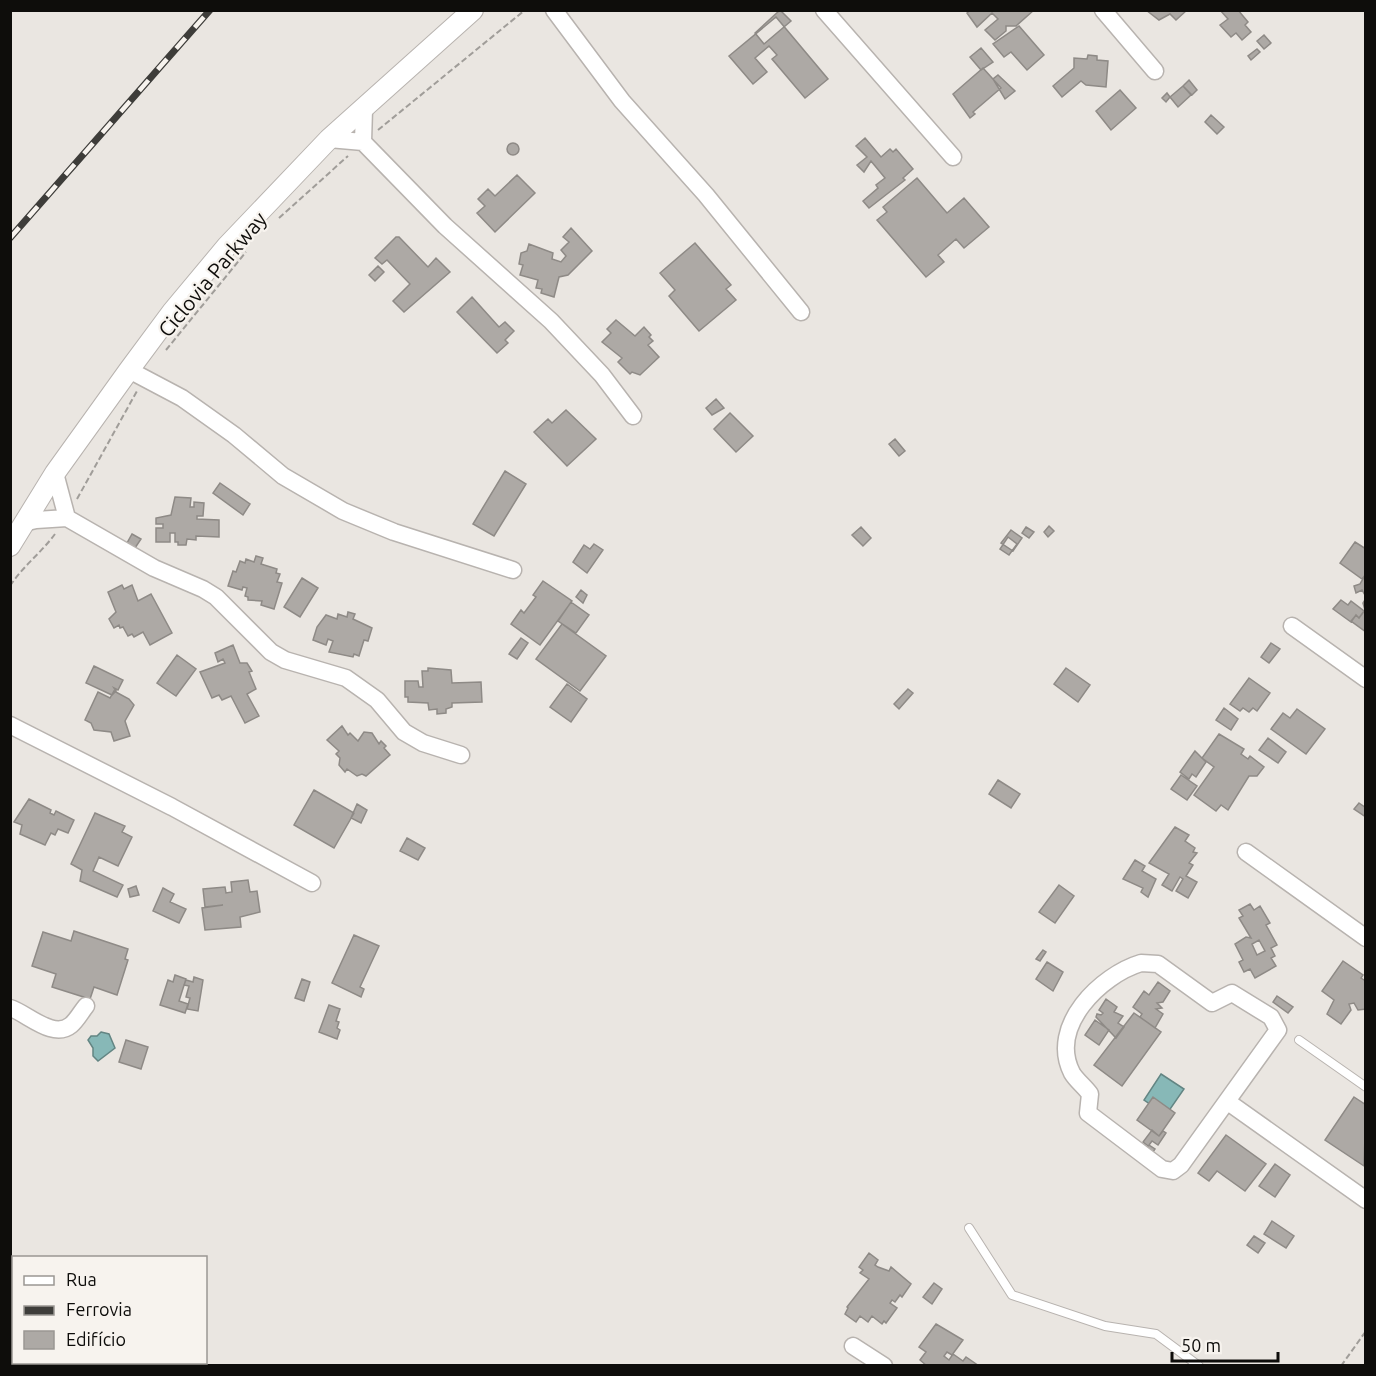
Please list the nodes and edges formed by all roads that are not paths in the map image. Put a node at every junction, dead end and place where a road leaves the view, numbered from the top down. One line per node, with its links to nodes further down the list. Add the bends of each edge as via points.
1 (473, 10): 6 (street)
2 (554, 10): 10 (street, via 622,101 706,195)
3 (824, 10): 9 (street)
4 (1103, 10): 5 (street)
5 (1155, 71)
6 (364, 109): 7 (street); 8 (street)
7 (329, 139): 8 (street); 11 (street, via 227,246 172,312)
8 (363, 142): 12 (street, via 445,226 551,321 602,375)
9 (953, 157)
10 (801, 312)
11 (136, 374): 13 (street); 17 (street, via 182,398 284,476 343,511 394,532)
12 (633, 416)
13 (55, 473): 14 (street); 15 (street)
14 (67, 518): 15 (street); 21 (street, via 154,568 203,589 271,652 346,678 377,700 404,732 423,743)
15 (23, 523): 16 (street)
16 (10, 546)
17 (513, 570)
18 (1292, 627): 19 (street)
19 (1365, 679)
20 (10, 725): 23 (street)
21 (461, 755)
22 (1246, 852): 24 (street)
23 (312, 883)
24 (1365, 938)
25 (86, 1006): 26 (street, via 71,1025 57,1029)
26 (10, 1008)
27 (1299, 1040): 28 (lane)
28 (1365, 1087)
29 (1228, 1102): 29 (street, via 1181,1165 1173,1171 1162,1169 1088,1113 1090,1094 1069,1065 1072,1020 1112,976 1141,963 1158,963 1212,1003 1232,993 1271,1017 1278,1030); 30 (street)
30 (1365, 1200)
31 (969, 1228): 34 (lane, via 1012,1295 1106,1326 1156,1334)
32 (853, 1346): 33 (street)
33 (884, 1365)
34 (1199, 1365)

